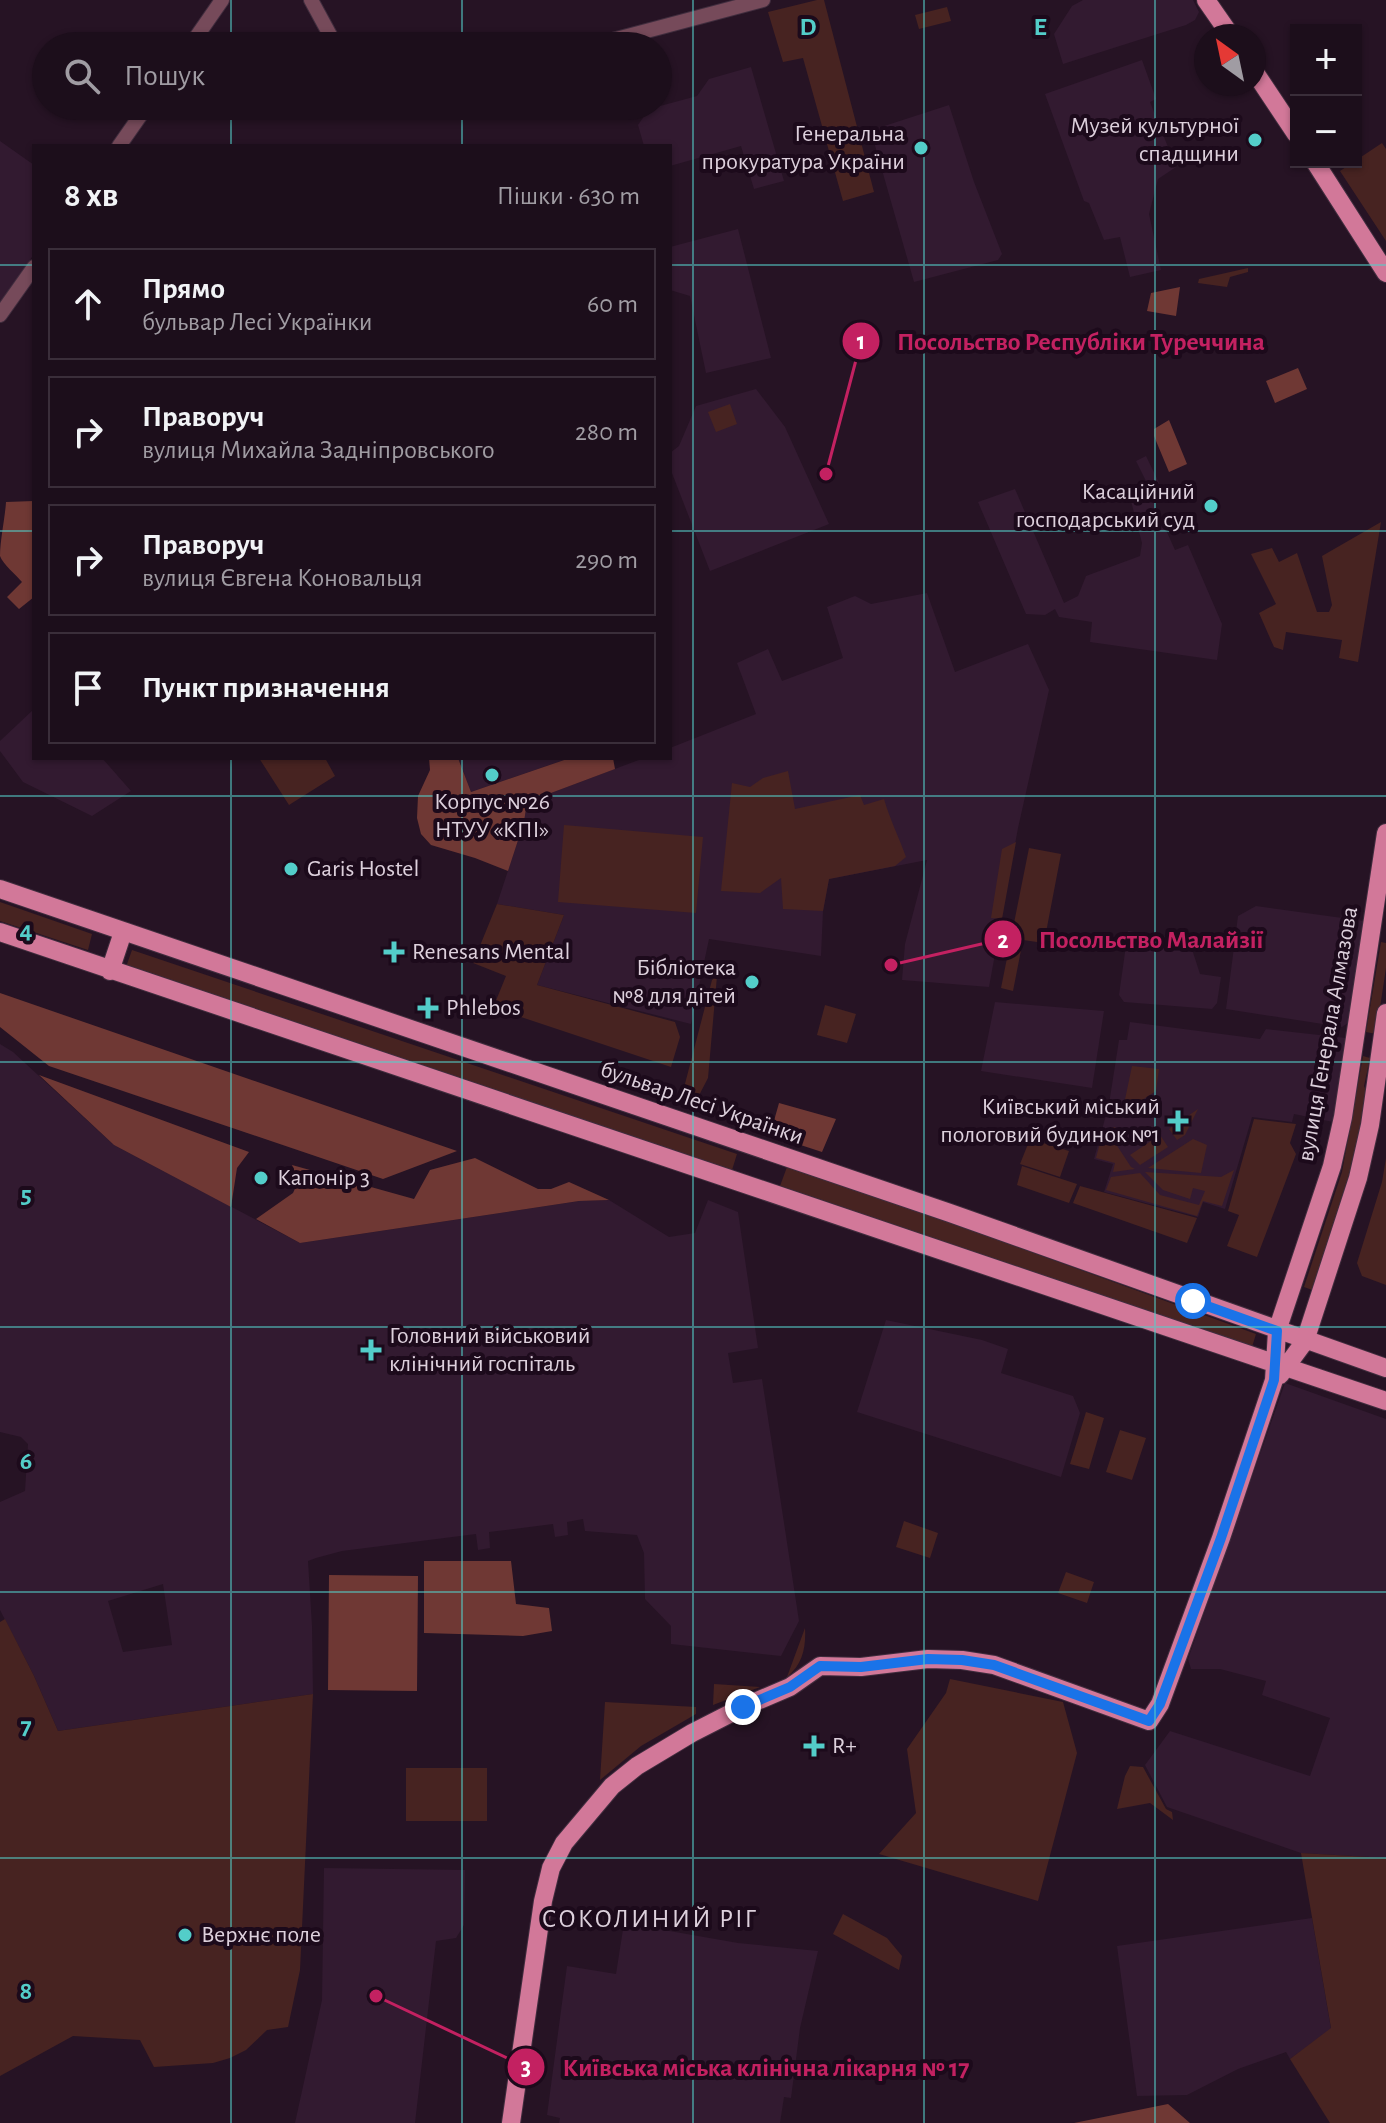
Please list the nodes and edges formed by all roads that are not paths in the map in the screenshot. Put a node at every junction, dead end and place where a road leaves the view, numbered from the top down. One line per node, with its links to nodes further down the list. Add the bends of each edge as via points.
1 (222, 0): 6 (street)
2 (311, 0): 7 (street)
3 (763, 0): 8 (street)
4 (1206, 0): 5 (main road)
5 (1223, 24)
6 (200, 32)
7 (328, 32)
8 (643, 32)
9 (1266, 89): 11 (main road)
10 (137, 120): 12 (street)
11 (1290, 125)
12 (120, 144)
13 (1319, 168): 15 (main road)
14 (32, 270): 16 (street)
15 (1386, 273)
16 (0, 315)
17 (1386, 833): 19 (main road, вулиця Генерала Алмазова)
18 (0, 889): 21 (main road, бульвар Лесі Українки)
19 (1380, 912): 24 (main road, вулиця Генерала Алмазова, via 1339,1139)
20 (0, 932): 22 (main road)
21 (123, 932): 22 (main road); 24 (main road, бульвар Лесі Українки, via 950,1213)
22 (110, 971): 27 (main road)
23 (1386, 1013): 25 (main road, via 1358,1178)
24 (1277, 1331): 25 (main road, бульвар Лесі Українки); 27 (main road, вулиця Генерала Алмазова)
25 (1305, 1341): 26 (main road, бульвар Лесі Українки); 27 (main road)
26 (1386, 1368)
27 (1279, 1370): 28 (main road); 29 (main road, via 1160,1704 1149,1721 994,1665 928,1659 820,1666 790,1687 692,1733 612,1786 564,1843 551,1868)
28 (1386, 1401)
29 (511, 2123)

